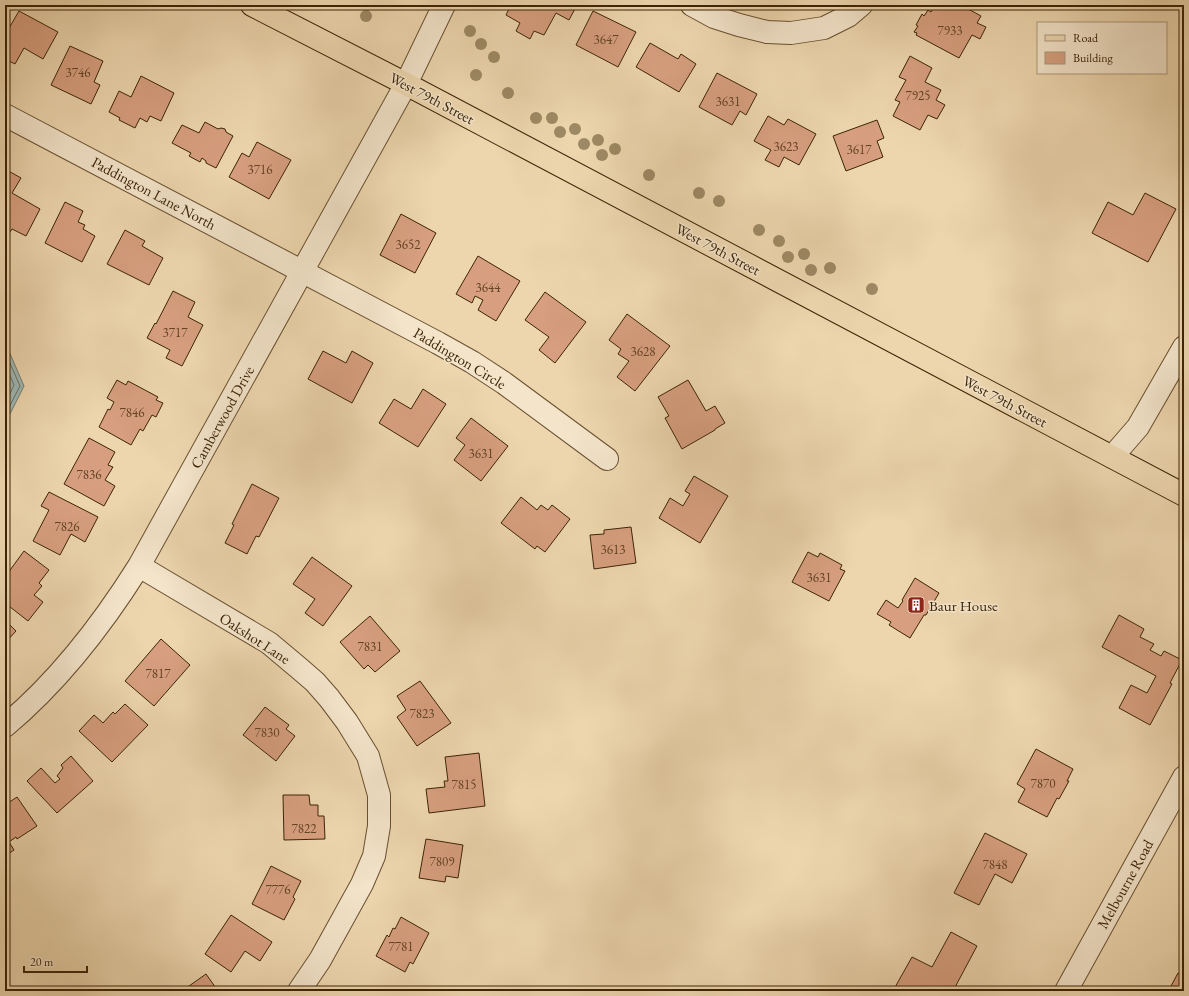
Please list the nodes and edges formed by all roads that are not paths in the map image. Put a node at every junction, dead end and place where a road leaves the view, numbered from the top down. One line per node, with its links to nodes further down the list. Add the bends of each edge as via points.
1 (252, 5): 5 (main road, West 79th Street)
2 (444, 5): 5 (street, Camberwood Drive)
3 (692, 5): 4 (street, via 714,17 739,25 767,32 791,33 824,28 848,16)
4 (861, 5)
5 (406, 84): 7 (street, Camberwood Drive); 9 (main road, West 79th Street)
6 (5, 115): 7 (street, Paddington Lane North)
7 (303, 272): 10 (street, Paddington Circle, via 472,362); 12 (street, Camberwood Drive)
8 (1184, 347): 9 (street, via 1138,427)
9 (1112, 457): 11 (main road, West 79th Street)
10 (607, 459)
11 (1184, 495)
12 (139, 566): 13 (street, Camberwood Drive, via 119,598 71,661); 15 (street, Oakshot Lane, via 269,643 300,668 329,698 368,756 379,795 379,826 374,856 362,884 320,960)
13 (5, 726)
14 (1184, 778): 16 (street, Melbourne Road)
15 (299, 991)
16 (1066, 991)

